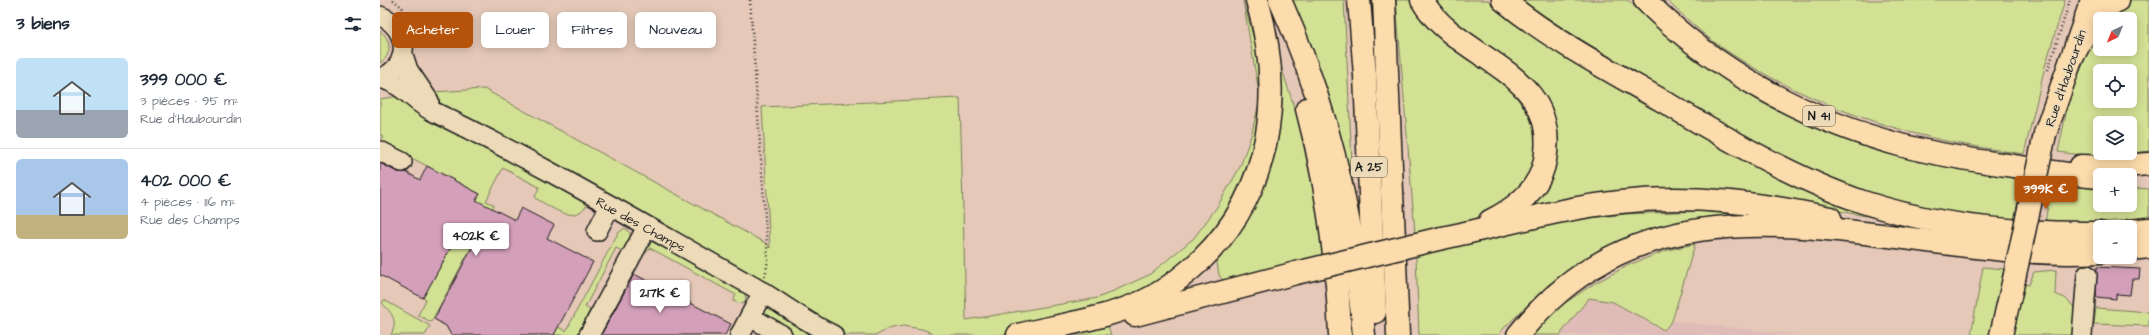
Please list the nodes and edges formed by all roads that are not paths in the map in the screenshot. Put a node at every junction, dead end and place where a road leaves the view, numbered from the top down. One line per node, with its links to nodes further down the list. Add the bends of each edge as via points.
1 (1257, 0): 44 (main road, via 1264,27 1269,71 1269,127 1256,177 1234,222 1196,265 1175,282 1144,301 1114,312)
2 (1271, 0): 46 (main road, via 1302,91 1324,184 1332,236)
3 (1280, 0): 47 (main road, via 1312,80 1344,191)
4 (1359, 0): 48 (main road, A 25, via 1365,75)
5 (1384, 0): 36 (main road, A 25)
6 (1422, 0): 31 (main road, via 1454,35 1517,79 1538,108 1547,134 1544,165 1532,190 1522,201 1487,222)
7 (1503, 0): 30 (main road, via 1553,37 1680,111 1787,170 1851,198 1903,213 1956,223 2031,232)
8 (1645, 0): 21 (main road, N 41, via 1682,33 1721,62 1813,114 1900,145)
9 (2077, 0): 17 (main road, Rue d'Haubourdin, via 2051,91)
10 (2092, 0): 14 (main road, Rue d'Haubourdin)
11 (2118, 0): 14 (main road, via 2096,16)
12 (380, 16): 13 (street, Rue des Champs, via 393,23 400,31 404,45)
13 (403, 55): 15 (street, via 396,68); 16 (street, Rue des Champs, via 408,70 423,94 433,106)
14 (2071, 60): 17 (main road, Rue d'Haubourdin)
15 (380, 78): 16 (street, Rue des Champs, via 403,88 431,111)
16 (450, 118): 25 (street, Rue des Champs)
17 (2045, 134): 52 (main road, Rue d'Haubourdin, bridge)
18 (380, 151): 19 (street)
19 (402, 162)
20 (2149, 164): 21 (main road, via 2111,167)
21 (2022, 167): 22 (main road, N 41, via 2059,174)
22 (2093, 176)
23 (2149, 177): 24 (main road)
24 (2137, 178)
25 (610, 206): 26 (street, Rue des Champs); 29 (street)
26 (647, 227): 38 (street, Rue des Champs); 40 (street)
27 (2149, 229): 28 (main road)
28 (2137, 230)
29 (597, 231)
30 (2093, 233)
31 (1442, 238): 32 (main road, via 1588,206 1682,198 1720,199 1773,206); 45 (main road, bridge)
32 (1923, 240): 35 (main road, via 2044,252); 51 (main road, via 1765,225 1722,226 1679,233 1629,250 1592,269 1554,297)
33 (2149, 247): 34 (main road)
34 (2137, 248)
35 (2093, 252)
36 (1395, 261): 49 (main road, A 25); 50 (main road, via 1404,299)
37 (2086, 275): 53 (street)
38 (763, 292): 39 (street); 43 (street, Rue des Champs)
39 (750, 317): 41 (street); 42 (street)
40 (589, 335)
41 (740, 335)
42 (782, 335)
43 (832, 335)
44 (1018, 335)
45 (1055, 335)
46 (1340, 335)
47 (1364, 335)
48 (1376, 335)
49 (1398, 335)
50 (1408, 335)
51 (1518, 335)
52 (2001, 335)
53 (2082, 335)

